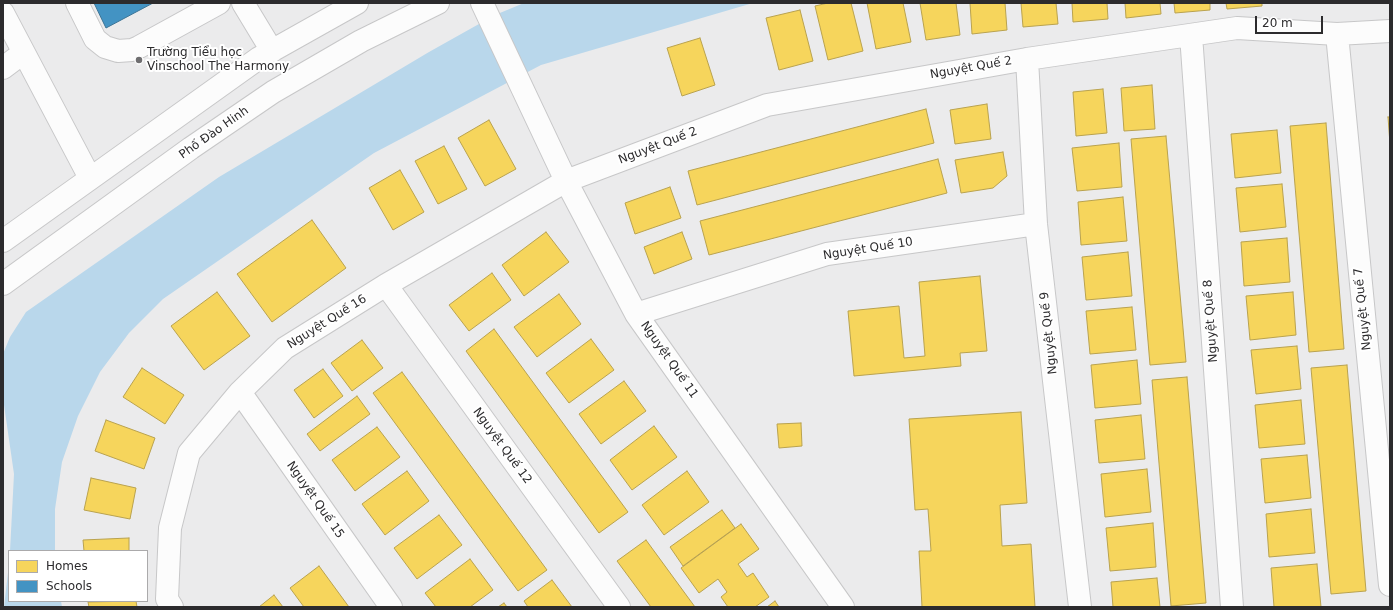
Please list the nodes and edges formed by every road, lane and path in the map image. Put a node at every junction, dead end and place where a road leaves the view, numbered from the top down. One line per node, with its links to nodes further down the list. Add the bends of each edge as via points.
1 (77, 3): 2 (street, via 95,39 105,47 118,51 139,47)
2 (219, 3)
3 (243, 3): 11 (street)
4 (357, 3): 11 (street)
5 (438, 3): 19 (street, Phố Đào Hinh, via 354,45 272,92)
6 (482, 4): 16 (street, Nguyệt Quế 11)
7 (3, 13): 12 (street)
8 (1390, 31): 9 (street, Nguyệt Quế 2)
9 (1337, 34): 10 (street, Nguyệt Quế 2, via 1237,28); 23 (street, Nguyệt Quế 7)
10 (1190, 35): 13 (street, Nguyệt Quế 2); 29 (street, Nguyệt Quế 8)
11 (272, 51): 15 (street)
12 (24, 53): 14 (street); 15 (street)
13 (1027, 59): 16 (street, Nguyệt Quế 2, via 767,105); 17 (street, Nguyệt Quế 9)
14 (3, 68)
15 (90, 178): 18 (street)
16 (566, 181): 20 (street, Nguyệt Quế 16); 21 (street, Nguyệt Quế 11)
17 (1036, 224): 21 (street, Nguyệt Quế 10, via 827,254); 28 (street, Nguyệt Quế 9)
18 (3, 241)
19 (3, 284)
20 (386, 285): 22 (street, Nguyệt Quế 16, via 285,348); 26 (street, Nguyệt Quế 12)
21 (636, 314): 27 (street, Nguyệt Quế 11)
22 (240, 392): 24 (street, Nguyệt Quế 16, via 189,453 170,528 167,599); 25 (street, Nguyệt Quế 15)
23 (1390, 585)
24 (172, 607)
25 (391, 607)
26 (619, 607)
27 (842, 607)
28 (1080, 607)
29 (1232, 607)

